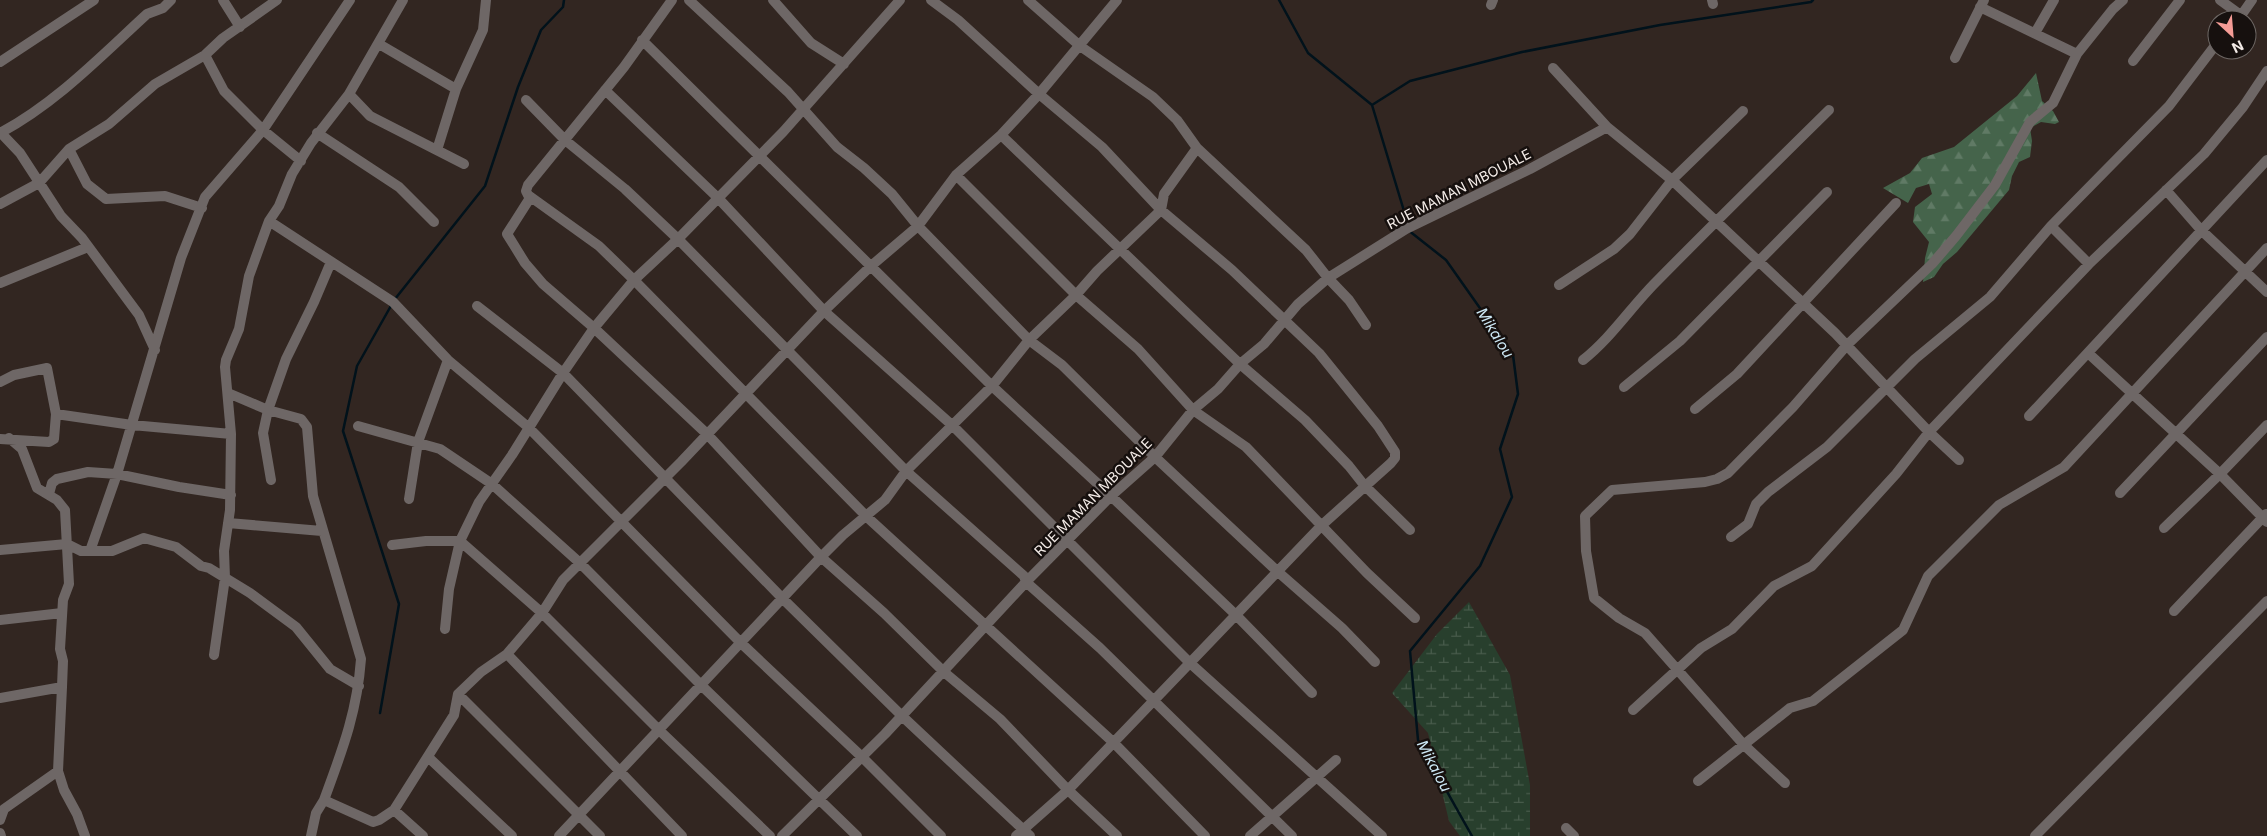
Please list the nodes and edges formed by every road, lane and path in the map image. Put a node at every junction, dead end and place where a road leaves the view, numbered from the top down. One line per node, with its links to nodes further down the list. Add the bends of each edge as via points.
1 (94, 0): 32 (street)
2 (171, 0): 20 (street)
3 (223, 0): 22 (street)
4 (277, 0): 22 (street)
5 (350, 0): 45 (street)
6 (403, 0): 25 (street)
7 (486, 0): 36 (street, via 483,30)
8 (672, 0): 24 (street)
9 (689, 0): 41 (street)
10 (772, 0): 33 (street, via 811,42)
11 (900, 0): 33 (street)
12 (931, 0): 39 (street, via 958,20)
13 (1028, 0): 26 (street)
14 (1117, 0): 26 (street)
15 (2054, 0): 23 (street)
16 (2123, 0): 27 (street)
17 (2180, 0): 31 (street)
18 (2220, 0): 21 (street)
19 (1982, 3): 23 (street); 30 (street)
20 (160, 4): 46 (street, via 52,100)
21 (2231, 10)
22 (240, 27): 28 (street)
23 (2035, 33): 27 (street)
24 (642, 40): 37 (street); 53 (street)
25 (378, 44): 36 (street); 38 (street)
26 (1080, 46): 39 (street); 50 (street, via 1153,97 1177,120)
27 (2078, 54): 97 (street, via 2054,103 2030,122 1995,185 1956,236 1932,264)
28 (205, 55): 45 (street, via 224,91); 51 (street, via 156,84 109,124)
29 (2207, 56): 72 (street, via 2169,106)
30 (1955, 58)
31 (2133, 60)
32 (0, 62)
33 (844, 64): 41 (street)
34 (1553, 68): 44 (street)
35 (2267, 71): 60 (street, via 2220,136)
36 (456, 90): 52 (street)
37 (605, 90): 49 (street); 63 (street)
38 (348, 94): 47 (street); 52 (street, via 370,116)
39 (1039, 94): 48 (street); 67 (street, via 1102,147)
40 (526, 100): 49 (street)
41 (804, 108): 53 (street); 71 (street, via 837,147 892,194)
42 (1829, 110): 70 (street)
43 (1743, 111): 58 (street)
44 (1607, 127): 58 (street); 83 (street, RUE MAMAN MBOUALE, via 1406,229)
45 (263, 130): 55 (street); 66 (street, via 215,184 205,197)
46 (0, 133): 59 (street, via 20,153)
47 (317, 133): 55 (street); 69 (street, via 399,187)
48 (1001, 135): 57 (street); 77 (street)
49 (565, 140): 62 (street, via 528,185 526,191); 74 (street, via 625,189)
50 (1197, 148): 67 (street, via 1164,194); 83 (street, via 1306,250)
51 (69, 149): 59 (street); 66 (street, via 86,184 106,199 165,196)
52 (437, 150): 56 (street)
53 (760, 156): 63 (street); 81 (street)
54 (2267, 160): 73 (street)
55 (301, 161): 68 (street)
56 (464, 164)
57 (956, 175): 71 (street); 88 (street)
58 (1672, 180): 70 (street); 86 (street, via 1614,249)
59 (38, 182): 65 (street); 75 (street)
60 (2166, 190): 73 (street); 80 (street)
61 (1827, 192): 79 (street)
62 (530, 198): 84 (street, via 598,246); 94 (street, via 507,230 508,237 544,284)
63 (718, 198): 74 (street); 91 (street)
64 (1896, 203): 89 (street)
65 (0, 204)
66 (202, 208): 98 (street, via 181,258)
67 (1161, 210): 77 (street); 92 (street, via 1232,270)
68 (270, 221): 78 (street); 111 (street, via 249,276 237,335 226,360)
69 (434, 222)
70 (1714, 222): 79 (street); 102 (street, via 1642,296 1598,348)
71 (918, 226): 81 (street); 96 (street)
72 (2052, 226): 80 (street); 108 (street, via 1990,297 1915,359)
73 (2201, 230): 82 (street); 100 (street)
74 (678, 239): 84 (street); 99 (street)
75 (88, 247): 85 (street); 98 (street, via 139,315)
76 (2267, 248): 82 (street)
77 (1119, 250): 88 (street); 103 (street)
78 (331, 262): 101 (street, via 393,302); 113 (street, via 286,359)
79 (1757, 262): 89 (street); 107 (street, via 1680,341)
80 (2089, 264): 122 (street)
81 (871, 266): 91 (street); 106 (street)
82 (2246, 272): 87 (street); 110 (street)
83 (1328, 278): 92 (street, RUE MAMAN MBOUALE); 93 (street)
84 (634, 280): 94 (street); 109 (street)
85 (0, 283)
86 (1559, 285)
87 (2267, 292)
88 (1076, 295): 96 (street); 114 (street, via 1138,349)
89 (1804, 304): 97 (street); 112 (street, via 1737,374)
90 (477, 306): 104 (street)
91 (824, 311): 99 (street); 120 (street)
92 (1283, 321): 103 (street, RUE MAMAN MBOUALE, via 1264,344); 136 (street, via 1318,353 1378,426 1395,452 1395,458)
93 (1366, 325)
94 (594, 328): 104 (street); 124 (street)
95 (2267, 337): 125 (street)
96 (1030, 340): 106 (street); 128 (street, via 1062,365)
97 (1847, 345): 108 (street); 177 (street, via 1728,473 1705,482 1612,490 1585,516 1586,551 1594,598 1618,618 1645,633)
98 (155, 350): 117 (street)
99 (786, 350): 109 (street); 130 (street)
100 (2088, 353): 110 (street); 116 (street)
101 (448, 360): 121 (street); 127 (street)
102 (1582, 360)
103 (1240, 364): 114 (street, RUE MAMAN MBOUALE); 136 (street, via 1305,420)
104 (562, 373): 121 (street); 133 (street)
105 (0, 382): 115 (street, via 14,375 47,368)
106 (992, 386): 120 (street); 140 (street)
107 (1624, 387)
108 (1888, 388): 122 (street); 150 (street, via 1828,447 1768,492 1756,504 1748,524)
109 (747, 393): 124 (street); 142 (street)
110 (2134, 393): 125 (street); 190 (street, via 2064,468 1999,504 1928,576 1903,630 1814,701 1790,708)
111 (228, 394): 113 (street); 123 (street)
112 (1695, 408)
113 (268, 410): 134 (street, via 263,433); 149 (street, via 301,419 307,426 313,496)
114 (1193, 410): 128 (street, RUE MAMAN MBOUALE); 146 (street, via 1246,447)
115 (56, 414): 117 (street); 126 (street, via 54,439 50,442)
116 (2030, 416)
117 (132, 425): 123 (street); 131 (street)
118 (2267, 425): 132 (street)
119 (358, 426): 127 (street)
120 (953, 426): 130 (street); 151 (street)
121 (528, 428): 135 (street); 144 (street)
122 (1929, 432): 129 (street); 177 (street, via 1896,474 1812,566 1774,586 1732,629 1701,648)
123 (231, 434): 139 (street)
124 (707, 434): 133 (street); 157 (street)
125 (2176, 435): 132 (street); 137 (street)
126 (4, 438): 138 (street, via 22,449 37,488)
127 (418, 442): 135 (street, via 446,453); 141 (street)
128 (1155, 457): 140 (street, RUE MAMAN MBOUALE); 159 (street)
129 (1959, 460)
130 (906, 471): 142 (street, via 886,500); 161 (street, via 1024,576)
131 (118, 474): 138 (street, via 88,472 57,480); 139 (street); 156 (street)
132 (2220, 474): 143 (street); 147 (street)
133 (665, 477): 144 (street); 162 (street)
134 (271, 480)
135 (492, 484): 152 (street, via 479,502); 158 (street)
136 (1364, 485): 146 (street); 148 (street)
137 (2120, 493)
138 (49, 494): 153 (street, via 65,510)
139 (230, 495): 145 (street)
140 (1111, 496): 151 (street, RUE MAMAN MBOUALE); 167 (street)
141 (409, 499)
142 (867, 517): 157 (street); 170 (street)
143 (2266, 518): 164 (street)
144 (622, 521): 158 (street); 172 (street)
145 (228, 524): 149 (street); 160 (street, via 224,550)
146 (1322, 525): 159 (street); 168 (street)
147 (2164, 528)
148 (1410, 530)
149 (322, 531): 180 (street, via 361,659)
150 (1731, 538)
151 (1069, 540): 161 (street, RUE MAMAN MBOUALE); 176 (street)
152 (460, 541): 154 (street); 166 (street); 171 (street, via 449,589)
153 (67, 544): 155 (street); 156 (street); 165 (street, via 70,584)
154 (392, 545)
155 (0, 550)
156 (90, 552): 160 (street, via 121,548 144,538 176,547 201,566)
157 (821, 557): 162 (street); 178 (street)
158 (580, 563): 166 (street); 179 (street)
159 (1277, 571): 167 (street); 175 (street, via 1342,628)
160 (225, 578): 174 (street); 180 (street, via 296,627 330,669)
161 (1026, 582): 170 (street, RUE MAMAN MBOUALE); 185 (street)
162 (782, 598): 172 (street); 187 (street)
163 (2267, 601): 225 (street)
164 (2174, 611)
165 (62, 613): 169 (street); 181 (street)
166 (542, 613): 173 (street); 188 (street)
167 (1236, 615): 176 (street); 182 (street)
168 (1415, 618)
169 (0, 620)
170 (986, 627): 178 (street, RUE MAMAN MBOUALE); 189 (street)
171 (445, 629)
172 (741, 643): 179 (street); 192 (street)
173 (507, 654): 183 (street); 195 (street)
174 (214, 655)
175 (1374, 662)
176 (1190, 663): 185 (street); 196 (street)
177 (1677, 671): 186 (street); 190 (street)
178 (944, 672): 187 (street, RUE MAMAN MBOUALE); 199 (street, via 1000,719)
179 (701, 685): 188 (street); 200 (street)
180 (359, 686): 201 (street, via 352,722)
181 (62, 687): 184 (street); 194 (street)
182 (1312, 693)
183 (458, 694): 191 (street, via 454,715); 203 (street)
184 (0, 698)
185 (1153, 701): 189 (street); 204 (street)
186 (1633, 710)
187 (902, 716): 192 (street, RUE MAMAN MBOUALE); 207 (street)
188 (659, 730): 195 (street); 215 (street)
189 (1113, 742): 199 (street); 220 (street)
190 (1744, 745): 197 (street); 198 (street)
191 (428, 757): 202 (street); 211 (street)
192 (862, 757): 200 (street, RUE MAMAN MBOUALE); 218 (street)
193 (1336, 760): 196 (street)
194 (58, 771): 205 (street, via 4,809); 208 (street)
195 (620, 772): 203 (street); 214 (street)
196 (1316, 777): 204 (street); 223 (street)
197 (1698, 781)
198 (1785, 783)
199 (1068, 790): 207 (street); 219 (street)
200 (820, 799): 216 (street, RUE MAMAN MBOUALE); 217 (street)
201 (324, 800): 202 (street, via 373,822); 209 (street, via 316,813)
202 (394, 810): 210 (street)
203 (579, 815): 212 (street); 213 (street)
204 (1272, 816): 221 (street); 222 (street)
205 (0, 820)
206 (1566, 828): 224 (street)
207 (1023, 834)
208 (85, 836)
209 (312, 836)
210 (422, 836)
211 (512, 836)
212 (559, 836)
213 (600, 836)
214 (682, 836)
215 (770, 836)
216 (782, 836)
217 (857, 836)
218 (941, 836)
219 (1117, 836)
220 (1205, 836)
221 (1250, 836)
222 (1292, 836)
223 (1382, 836)
224 (1574, 836)
225 (2035, 836)

